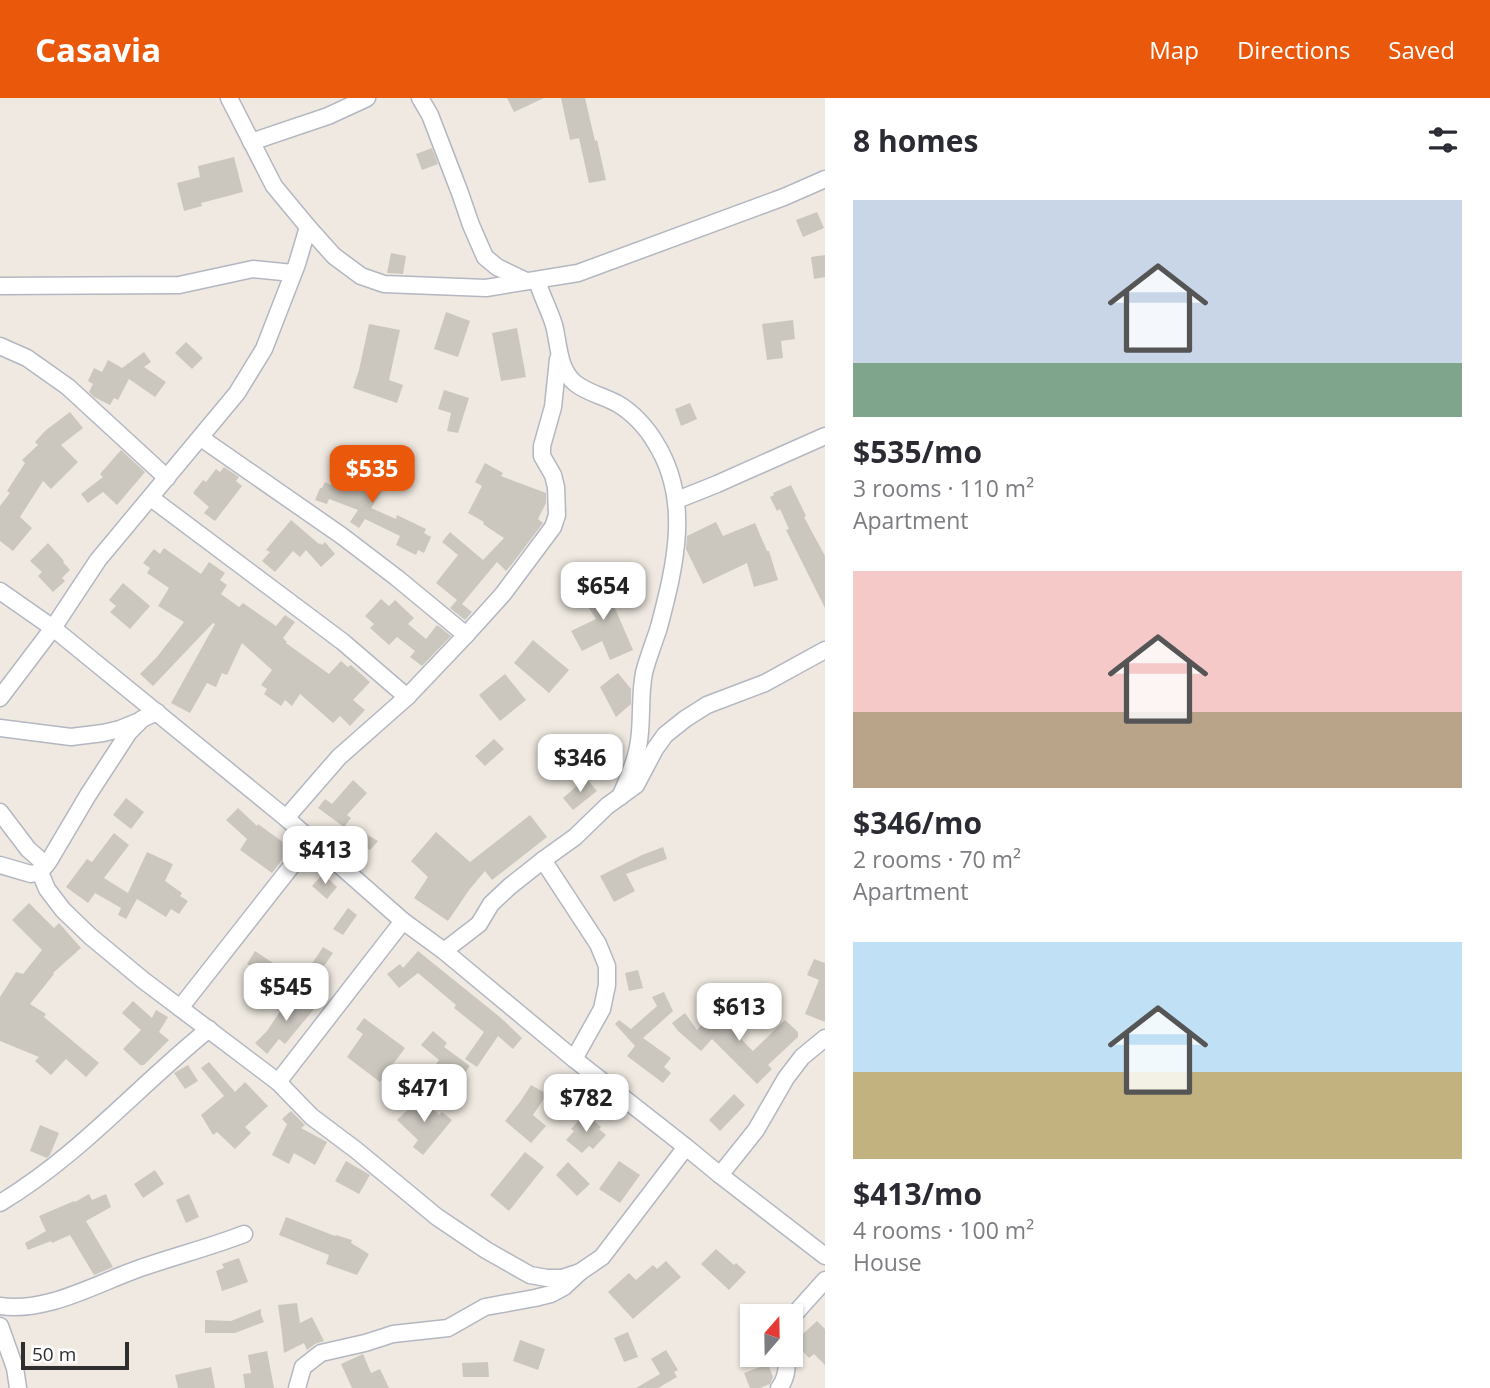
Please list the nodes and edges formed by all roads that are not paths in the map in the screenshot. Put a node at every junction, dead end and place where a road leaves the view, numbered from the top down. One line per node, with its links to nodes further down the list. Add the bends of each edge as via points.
1 (229, 98): 4 (street)
2 (367, 98): 4 (street)
3 (420, 98): 8 (street, via 485,257 497,267)
4 (251, 142): 6 (street, via 274,186)
5 (825, 179): 8 (street, via 578,273)
6 (308, 227): 7 (street); 8 (street, via 334,256 361,276 384,284 486,288)
7 (293, 274): 9 (street, via 253,268 179,285); 13 (street, via 251,373)
8 (531, 280): 11 (street, via 553,323)
9 (0, 286)
10 (0, 346): 14 (street, via 27,358 68,387)
11 (559, 353): 16 (street, via 566,374 575,383 620,405 655,441); 19 (street, via 553,407 542,446 556,487 557,515 514,579)
12 (825, 436): 16 (street)
13 (201, 438): 14 (street); 19 (street, via 342,536)
14 (167, 478): 15 (street)
15 (151, 498): 18 (street, via 98,560); 21 (street, via 343,642)
16 (677, 499): 25 (street, via 672,573 645,671 638,748)
17 (0, 591): 18 (street)
18 (53, 628): 22 (street); 23 (street)
19 (466, 635): 21 (street)
20 (824, 650): 25 (street, via 685,719 665,735 636,785)
21 (407, 697): 27 (street, via 339,757)
22 (0, 698)
23 (149, 716): 24 (street, via 120,729 71,737); 27 (street); 31 (street, via 129,732)
24 (0, 728)
25 (620, 797): 29 (street)
26 (0, 812): 31 (street)
27 (286, 817): 28 (street)
28 (313, 840): 32 (street); 34 (street)
29 (543, 860): 33 (street, via 491,904 479,924); 37 (street, via 598,944 607,966 602,1009)
30 (0, 865): 31 (street, via 31,874)
31 (43, 868): 34 (street, via 47,889 63,910)
32 (403, 921): 33 (street); 38 (street)
33 (444, 951): 37 (street)
34 (180, 1008): 35 (street)
35 (209, 1029): 38 (street); 41 (street, via 57,1165)
36 (825, 1038): 40 (street, via 802,1057 756,1130)
37 (574, 1059): 39 (street)
38 (278, 1082): 44 (street, via 312,1117 437,1217 486,1250 530,1275 562,1278)
39 (686, 1147): 40 (street); 44 (street, via 603,1257)
40 (720, 1175): 43 (street)
41 (0, 1203)
42 (244, 1234): 47 (street, via 65,1297 20,1308)
43 (825, 1256)
44 (580, 1272): 51 (street, via 551,1294 485,1307 448,1328 393,1334 321,1353 303,1367)
45 (825, 1280): 46 (street)
46 (803, 1305)
47 (0, 1306)
48 (0, 1326): 50 (street)
49 (788, 1367): 52 (street)
50 (18, 1388)
51 (297, 1388)
52 (779, 1388)

